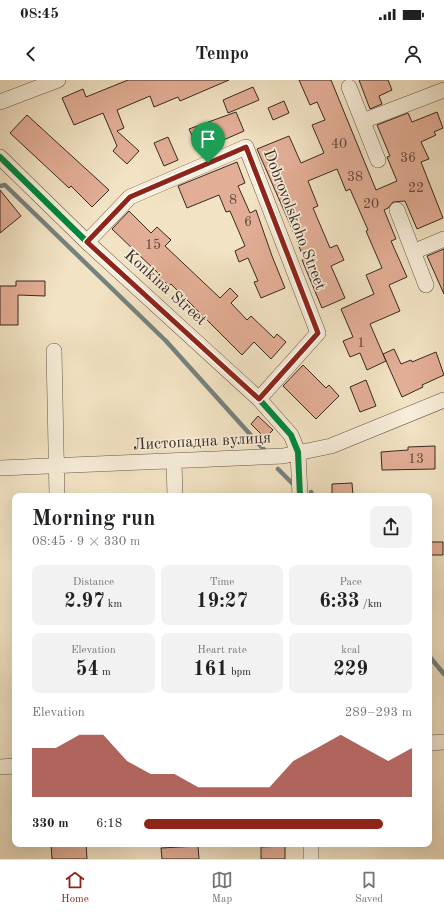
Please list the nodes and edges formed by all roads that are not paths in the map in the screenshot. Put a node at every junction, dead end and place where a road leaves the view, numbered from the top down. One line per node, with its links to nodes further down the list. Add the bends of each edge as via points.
1 (58, 80): 4 (street)
2 (349, 86): 5 (street)
3 (444, 90): 5 (street)
4 (0, 102)
5 (363, 121): 7 (street)
6 (0, 157): 10 (street, Konkina Street)
7 (378, 160)
8 (397, 210): 11 (street)
9 (444, 239): 11 (street)
10 (87, 242): 14 (street, Konkina Street); 14 (street, Dobrovolskoho Street, via 130,197 246,147 318,333)
11 (413, 252): 12 (street)
12 (426, 285)
13 (54, 351): 18 (street)
14 (259, 399): 16 (street, Konkina Street, via 291,435)
15 (444, 400): 16 (street, Листопадна вулиця, via 355,438 331,446)
16 (298, 452): 17 (street, Листопадна вулиця, via 283,456); 22 (street)
17 (174, 461): 18 (street, Листопадна вулиця); 21 (street)
18 (55, 467): 19 (street, Листопадна вулиця); 20 (street)
19 (0, 468)
20 (57, 493)
21 (175, 493)
22 (300, 493)
23 (444, 742): 24 (street)
24 (432, 743)
25 (12, 766): 26 (street)
26 (0, 767)
27 (311, 847): 28 (street)
28 (311, 859)

